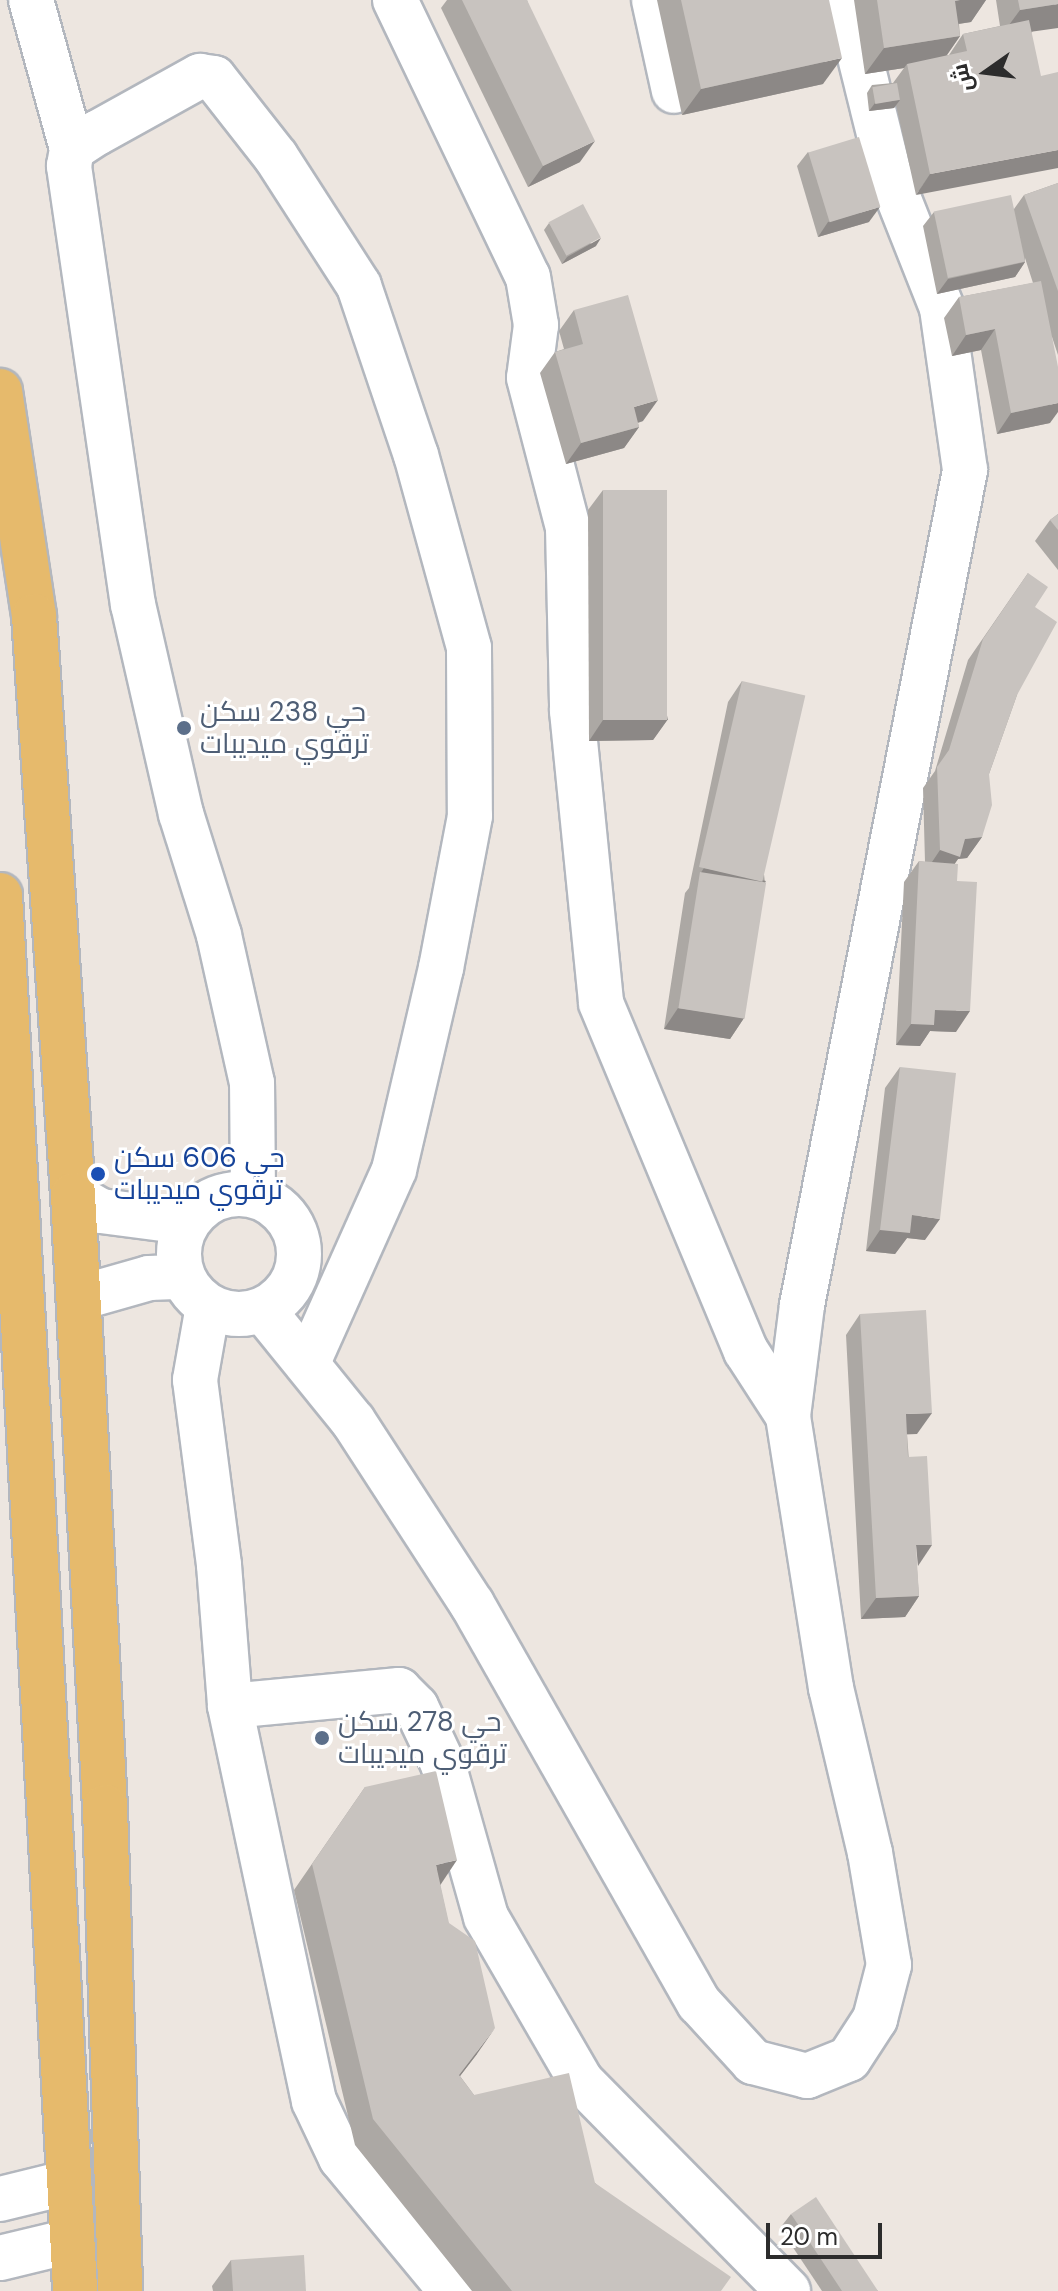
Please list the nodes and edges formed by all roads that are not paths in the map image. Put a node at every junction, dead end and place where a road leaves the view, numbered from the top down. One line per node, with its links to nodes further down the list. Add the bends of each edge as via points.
1 (31, 0): 6 (street)
2 (395, 0): 17 (street, via 528,277 536,325 529,378 568,528 572,711 601,1003 746,1351)
3 (654, 0): 5 (street)
4 (846, 0): 17 (street, via 889,174 942,308 965,470 802,1305)
5 (674, 91)
6 (72, 149): 9 (street, via 69,166 133,605 252,1083); 16 (street, via 185,82 214,78 276,157 359,286 416,455 469,648 470,816 441,968 394,1170)
7 (0, 391): 10 (main road, via 34,616)
8 (0, 895): 15 (main road)
9 (253, 1194): 11 (street, via 215,1198); 14 (street, via 284,1213 299,1248 291,1285)
10 (73, 1195): 11 (street, via 123,1216); 13 (main road)
11 (187, 1222): 12 (street, via 179,1259)
12 (196, 1292): 13 (street, via 149,1278); 14 (street, via 225,1313); 18 (street, via 195,1380 219,1565)
13 (79, 1298): 24 (main road, via 105,1807)
14 (263, 1310): 16 (street)
15 (13, 1355): 19 (main road)
16 (308, 1362): 17 (street, via 387,1471 472,1604 699,2003 753,2062 807,2076 849,2059 875,2019 889,1965 870,1853 831,1688)
17 (788, 1416)
18 (230, 1706): 25 (street, via 314,2101 341,2158); 26 (street, via 399,1690 416,1707 443,1764 486,1917 581,2081)
19 (69, 2182): 20 (street); 21 (main road)
20 (0, 2199)
21 (71, 2241): 22 (street); 23 (main road)
22 (0, 2258)
23 (75, 2291)
24 (120, 2291)
25 (451, 2291)
26 (788, 2291)

